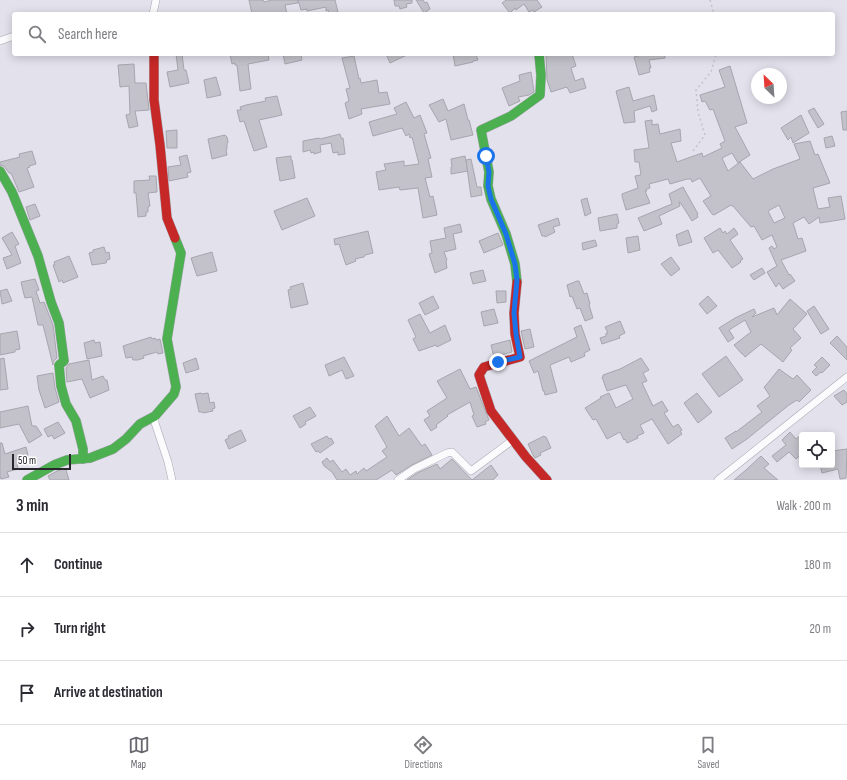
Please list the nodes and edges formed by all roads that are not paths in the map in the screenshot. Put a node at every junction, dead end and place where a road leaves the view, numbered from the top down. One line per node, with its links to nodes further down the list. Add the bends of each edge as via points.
1 (156, 0): 2 (street)
2 (154, 12)
3 (12, 37): 4 (street)
4 (0, 41)
5 (154, 56): 9 (street, via 154,100 167,218 181,253 167,339 176,387 174,394)
6 (539, 56): 10 (street, via 540,95 511,116 481,130 491,199 515,264 517,280 514,313 520,357 484,367 479,375 491,411)
7 (0, 171): 11 (street, via 12,192 38,256 59,323 64,361 59,365 61,386 66,404 76,421)
8 (847, 377): 16 (street)
9 (155, 416): 11 (street, via 140,424 114,449); 13 (street)
10 (513, 440): 14 (street, via 471,471 452,452 414,469); 15 (street)
11 (83, 459): 12 (street, via 67,460)
12 (27, 480)
13 (172, 480)
14 (398, 480)
15 (547, 480)
16 (718, 480)

